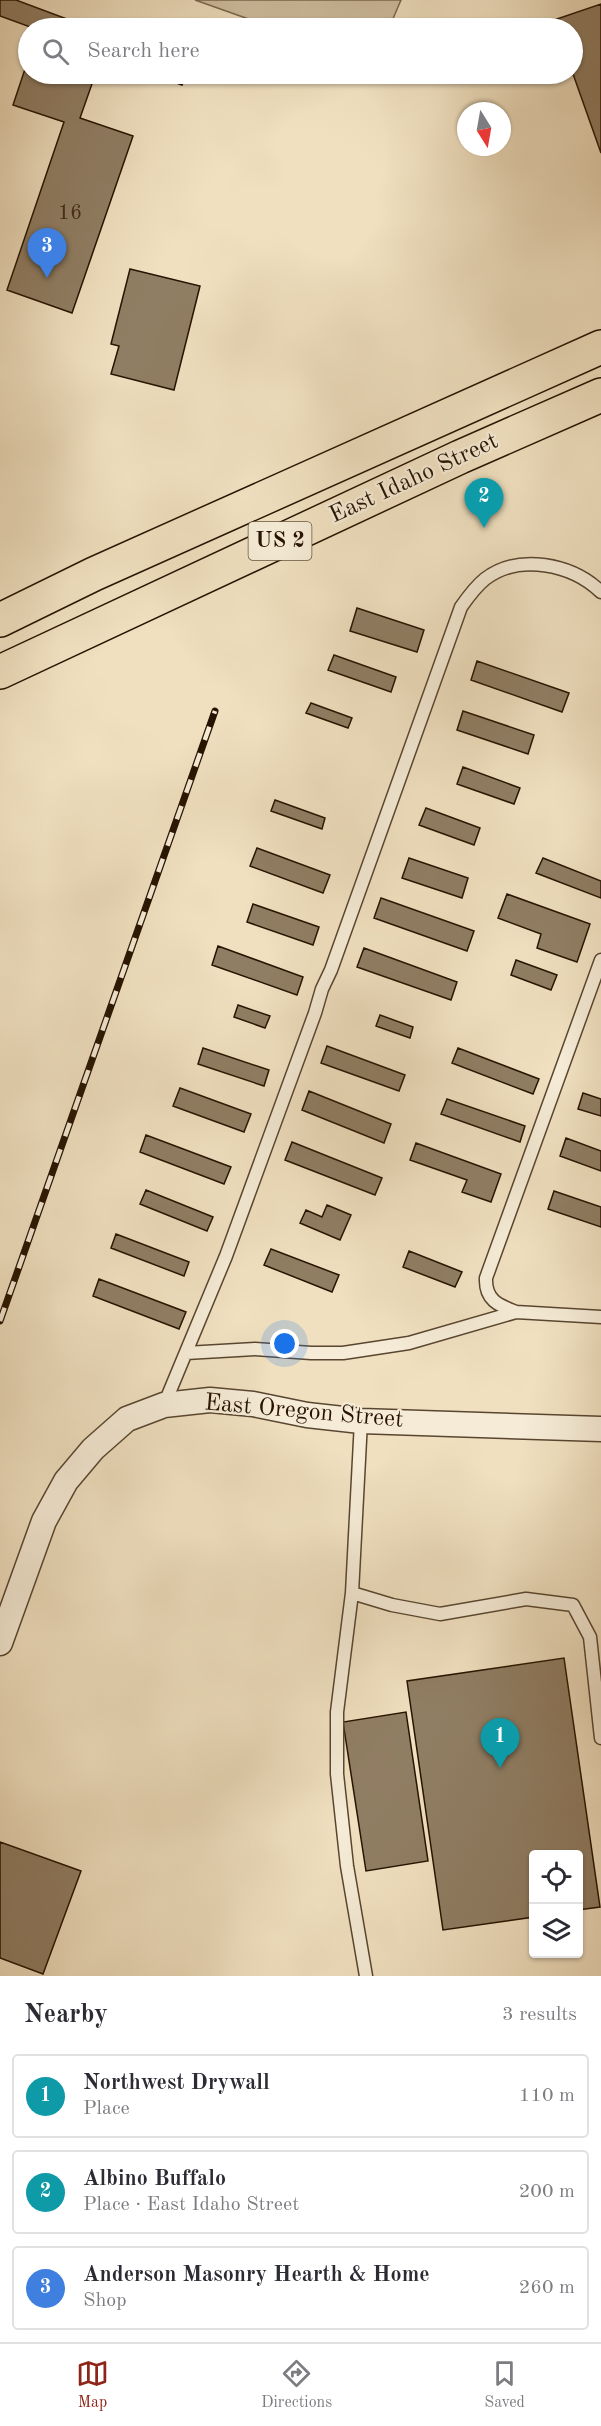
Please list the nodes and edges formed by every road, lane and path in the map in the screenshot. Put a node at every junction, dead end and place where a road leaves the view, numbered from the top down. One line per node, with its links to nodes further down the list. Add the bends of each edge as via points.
1 (601, 347): 4 (highway, East Idaho Street / US 2, via 94,574)
2 (601, 395): 5 (highway, East Idaho Street / US 2)
3 (601, 592): 9 (lane, via 559,568 521,564 487,578 461,607 230,1245)
4 (0, 620)
5 (0, 672)
6 (601, 960): 7 (lane, via 486,1278 489,1296 496,1304)
7 (516, 1312): 8 (lane); 9 (lane, via 376,1349)
8 (601, 1317)
9 (186, 1353): 10 (lane)
10 (164, 1405): 11 (street, East Oregon Street, via 210,1400); 14 (street, East Oregon Street, via 127,1419 93,1449 66,1481 44,1521)
11 (361, 1421): 12 (street, East Oregon Street); 13 (lane)
12 (601, 1429)
13 (352, 1593): 15 (lane, via 440,1614 526,1599 573,1605 590,1637); 16 (lane, via 337,1712 337,1774 347,1866)
14 (0, 1642)
15 (601, 1738)
16 (366, 1976)

